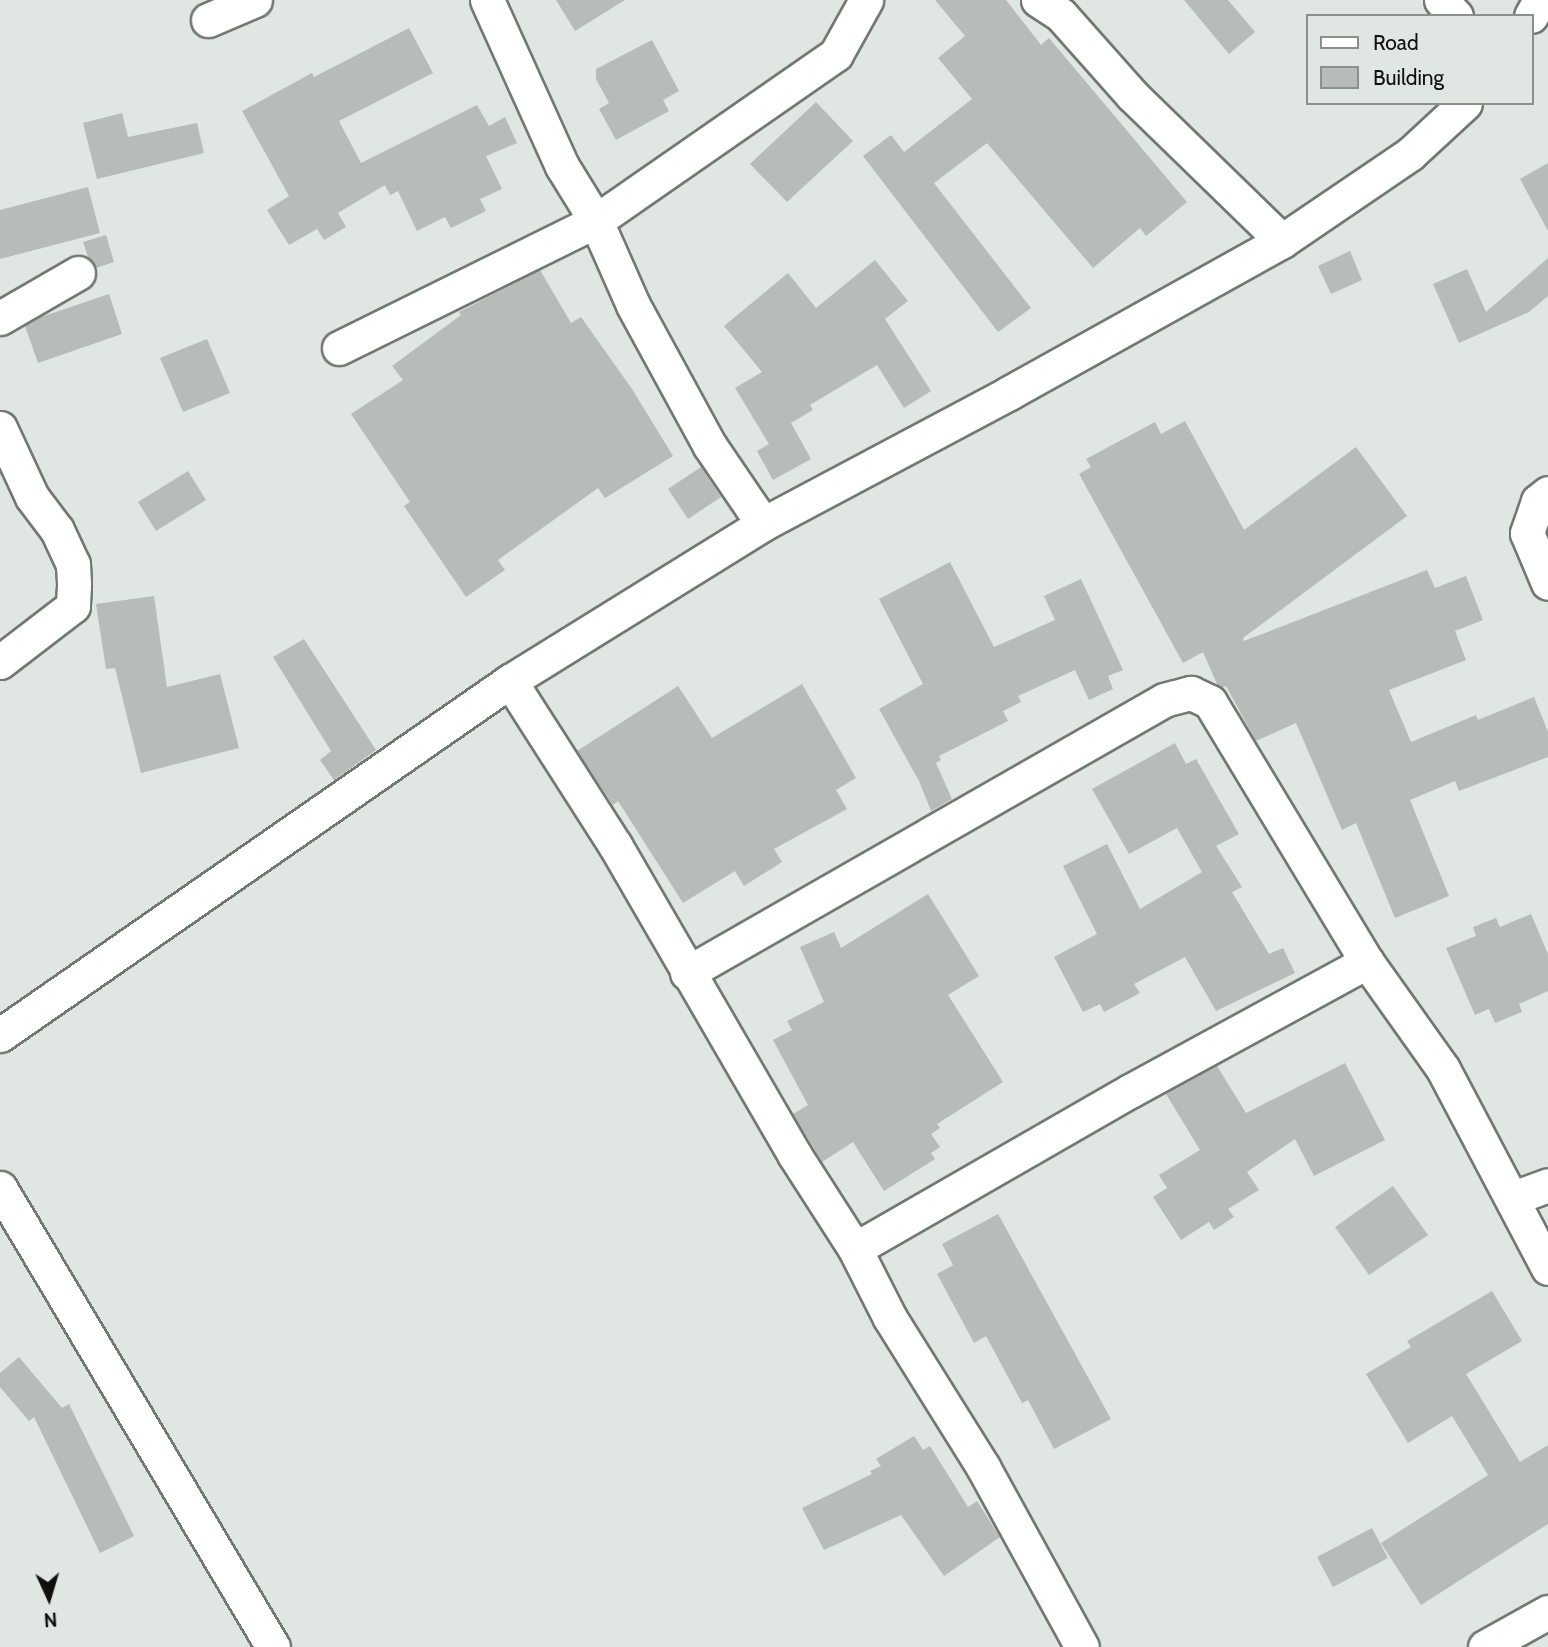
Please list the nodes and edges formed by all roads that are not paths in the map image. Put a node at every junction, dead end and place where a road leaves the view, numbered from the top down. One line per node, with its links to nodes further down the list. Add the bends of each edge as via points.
1 (255, 0): 7 (street)
2 (488, 0): 9 (street, via 562,166)
3 (866, 0): 9 (street, via 836,54)
4 (1038, 0): 10 (street, via 1061,15 1133,96)
5 (1441, 0): 6 (street)
6 (1454, 14)
7 (208, 20)
8 (1463, 105): 10 (street, via 1410,155)
9 (596, 221): 13 (street); 16 (street, via 634,305 710,446)
10 (1282, 241): 16 (street)
11 (78, 273): 12 (street)
12 (0, 318)
13 (339, 348)
14 (0, 428): 18 (street, via 32,497 57,530 73,564 74,585 73,606)
15 (1548, 493): 17 (street, via 1538,500 1527,533)
16 (763, 524): 19 (street)
17 (1548, 583)
18 (0, 662)
19 (510, 681): 21 (street, via 615,845); 22 (street)
20 (1367, 962): 21 (street, via 1210,702 1191,693 1164,700); 25 (street, via 1443,1069); 26 (street, via 1130,1091)
21 (687, 973): 26 (street)
22 (0, 1035)
23 (1548, 1185): 25 (street)
24 (0, 1188): 29 (street)
25 (1513, 1198): 27 (street)
26 (855, 1250): 30 (street)
27 (1548, 1268)
28 (1548, 1612): 31 (street)
29 (273, 1647)
30 (1082, 1647)
31 (1485, 1647)

